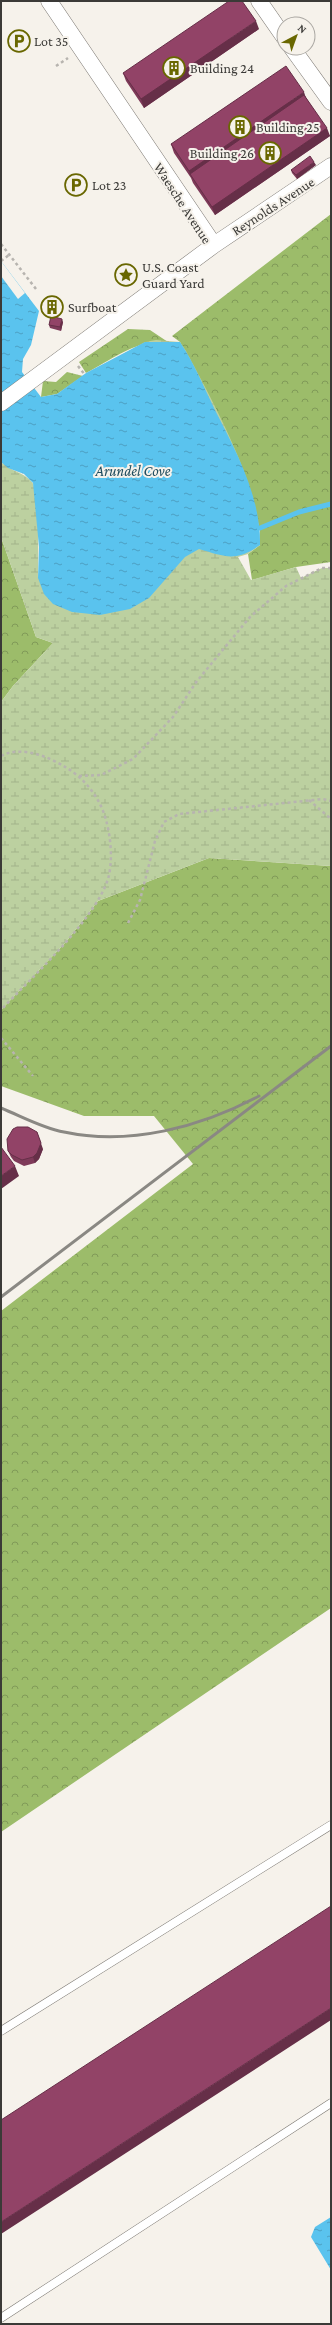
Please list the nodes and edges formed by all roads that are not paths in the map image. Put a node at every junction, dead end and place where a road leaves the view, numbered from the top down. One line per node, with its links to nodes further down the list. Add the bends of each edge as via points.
1 (49, 1): 7 (street, Waesche Avenue)
2 (259, 1): 3 (street)
3 (276, 25)
4 (298, 56): 5 (street)
5 (331, 102)
6 (331, 166): 7 (street, Reynolds Avenue)
7 (214, 246): 8 (street, Waesche Avenue)
8 (1, 403)
9 (331, 1824): 10 (lane)
10 (1, 2031)
11 (331, 2103): 12 (lane)
12 (1, 2318)

